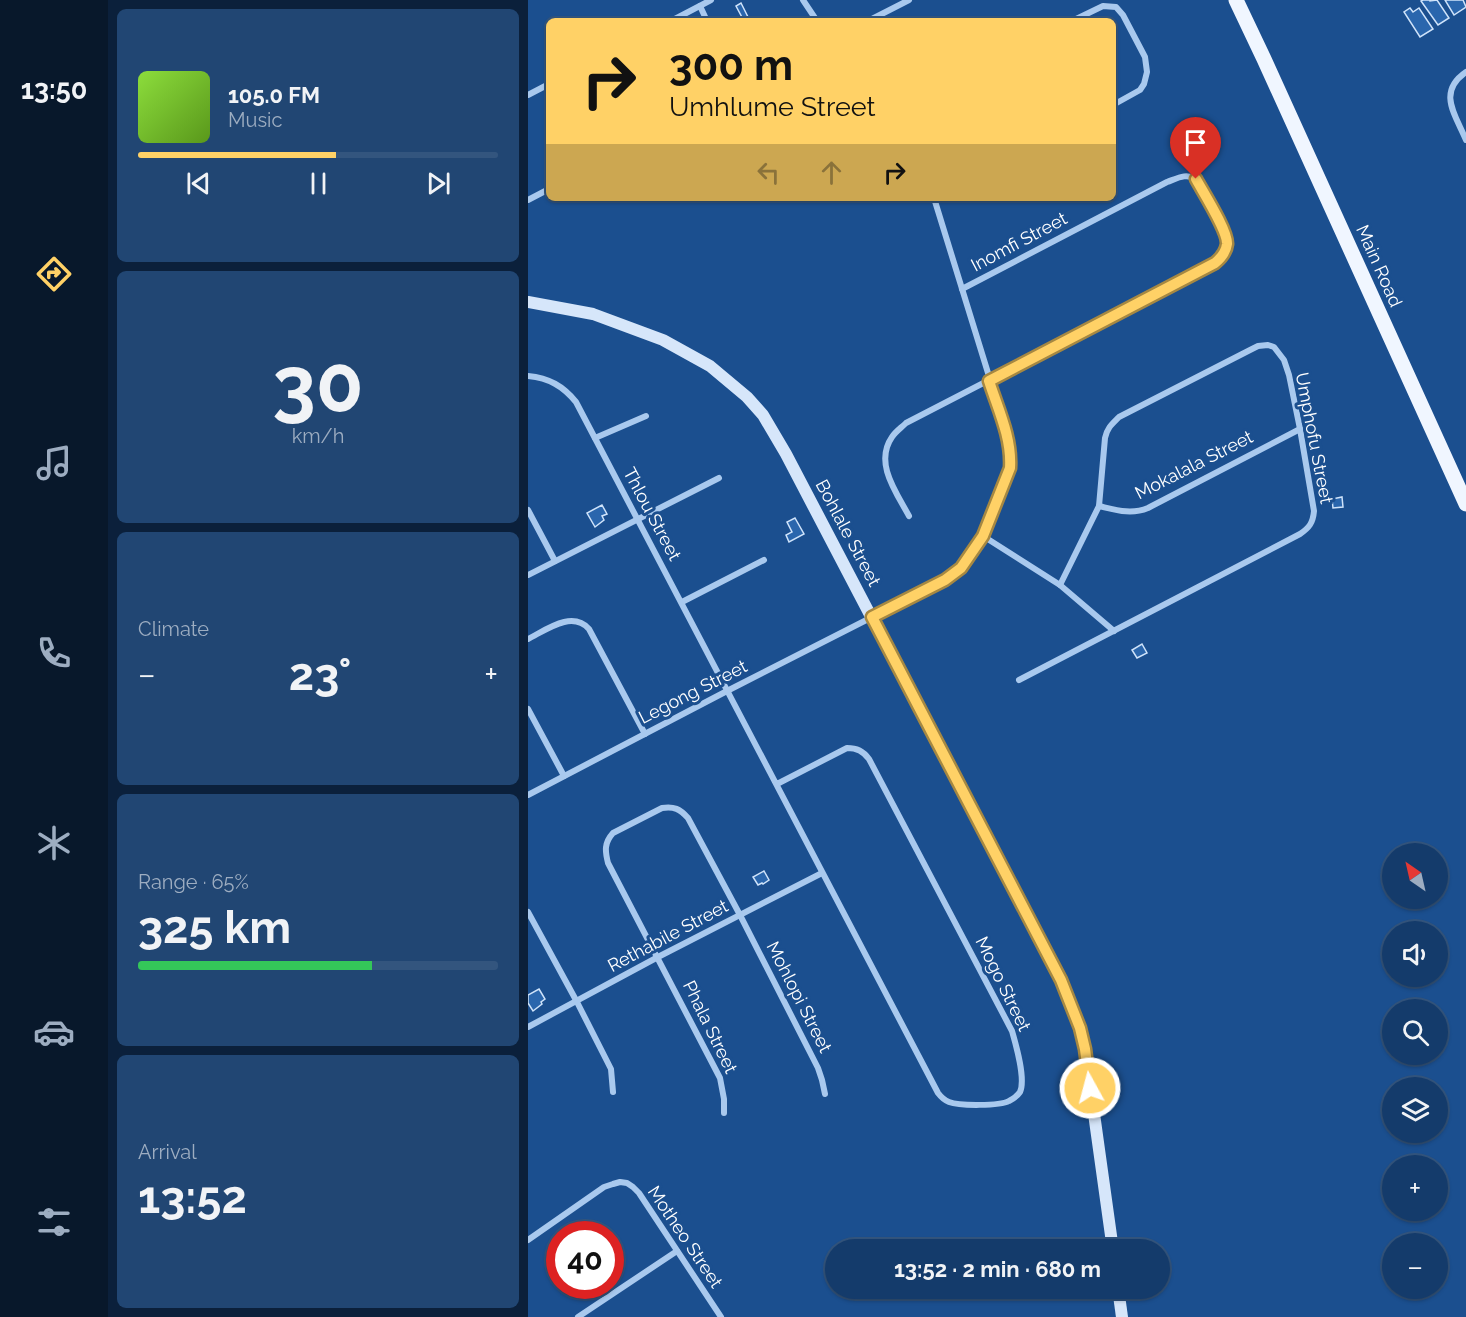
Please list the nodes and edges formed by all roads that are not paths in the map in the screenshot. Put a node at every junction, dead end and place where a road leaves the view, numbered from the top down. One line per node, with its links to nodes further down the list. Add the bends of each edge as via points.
1 (711, 0): 6 (street)
2 (803, 0): 9 (street)
3 (909, 0): 10 (street)
4 (1236, 0): 12 (main road, Main Road)
5 (1242, 0): 12 (main road, Main Road)
6 (700, 6): 7 (street); 8 (street)
7 (676, 18)
8 (706, 18)
9 (815, 18)
10 (874, 18)
11 (1078, 18): 16 (street, via 1103,6 1116,8 1145,57 1144,84)
12 (1257, 44): 29 (main road, Main Road)
13 (1466, 72): 17 (street, via 1452,84 1450,92)
14 (546, 86): 15 (street)
15 (528, 95)
16 (1116, 103)
17 (1466, 140)
18 (546, 191): 19 (street)
19 (528, 200)
20 (935, 201): 21 (street, Legong Street)
21 (962, 289): 24 (street, Legong Street); 24 (street, Inomfi Street, via 1181,176 1196,179 1223,228 1227,243 1215,263)
22 (528, 302): 40 (street, Bohlale Street, via 593,314 663,340 710,366 747,397 763,415 786,454)
23 (528, 376): 27 (street, Thlou Street, via 547,379 569,393)
24 (989, 381): 32 (street, Inomfi Street, via 906,423 893,435 885,461); 34 (street, Legong Street, via 1011,456 1010,468)
25 (646, 416): 27 (street)
26 (1300, 429): 30 (street, Mokalala Street, via 1138,512); 30 (street, Umphofu Street, via 1284,360 1268,345 1252,348 1119,417 1109,427); 41 (street, Umphofu Street, via 1314,511 1309,527)
27 (595, 438): 33 (street, Thlou Street)
28 (720, 478): 33 (street)
29 (1466, 504)
30 (1099, 506): 38 (street, Umphofu Street)
31 (528, 510): 36 (street)
32 (909, 516)
33 (638, 520): 36 (street); 39 (street, Thlou Street)
34 (983, 536): 38 (street); 40 (street, Legong Street, via 954,575)
35 (764, 560): 39 (street)
36 (555, 561): 37 (street)
37 (528, 575)
38 (1060, 585): 41 (street)
39 (682, 602): 44 (street, Thlou Street)
40 (872, 617): 44 (street, Legong Street); 59 (street, Bohlale Street, via 1072,1004 1085,1049)
41 (1114, 631): 43 (street, Umphofu Street)
42 (528, 639): 46 (street, via 564,621 586,625)
43 (1019, 680)
44 (728, 691): 46 (street, Legong Street); 48 (street, Mogo Street)
45 (528, 709): 47 (street)
46 (645, 734): 47 (street, Legong Street)
47 (564, 776): 49 (street, Legong Street)
48 (777, 784): 50 (street, Mogo Street); 50 (street, Mogo Street, via 847,748 859,750 869,759 1012,1031 1021,1077 1016,1097 1002,1104 962,1105 941,1097)
49 (528, 795)
50 (822, 873): 52 (street, Rethabile Street)
51 (528, 912): 54 (street)
52 (740, 915): 53 (street, Rethabile Street); 53 (street, Mohlopi Street, via 683,812 662,808 618,830 605,846 608,863); 57 (street, Mohlopi Street, via 818,1068)
53 (658, 957): 54 (street, Rethabile Street); 58 (street, Phala Street, via 720,1078)
54 (577, 1002): 55 (street, Rethabile Street); 56 (street, via 611,1069)
55 (528, 1027)
56 (614, 1092)
57 (825, 1094)
58 (724, 1113)
59 (1111, 1239)
60 (528, 1240): 61 (street, Motheo Street, via 604,1188 620,1182 639,1193)
61 (677, 1251): 63 (street); 64 (street, Motheo Street)
62 (1120, 1299): 65 (street)
63 (578, 1317)
64 (721, 1317)
65 (1122, 1317)

